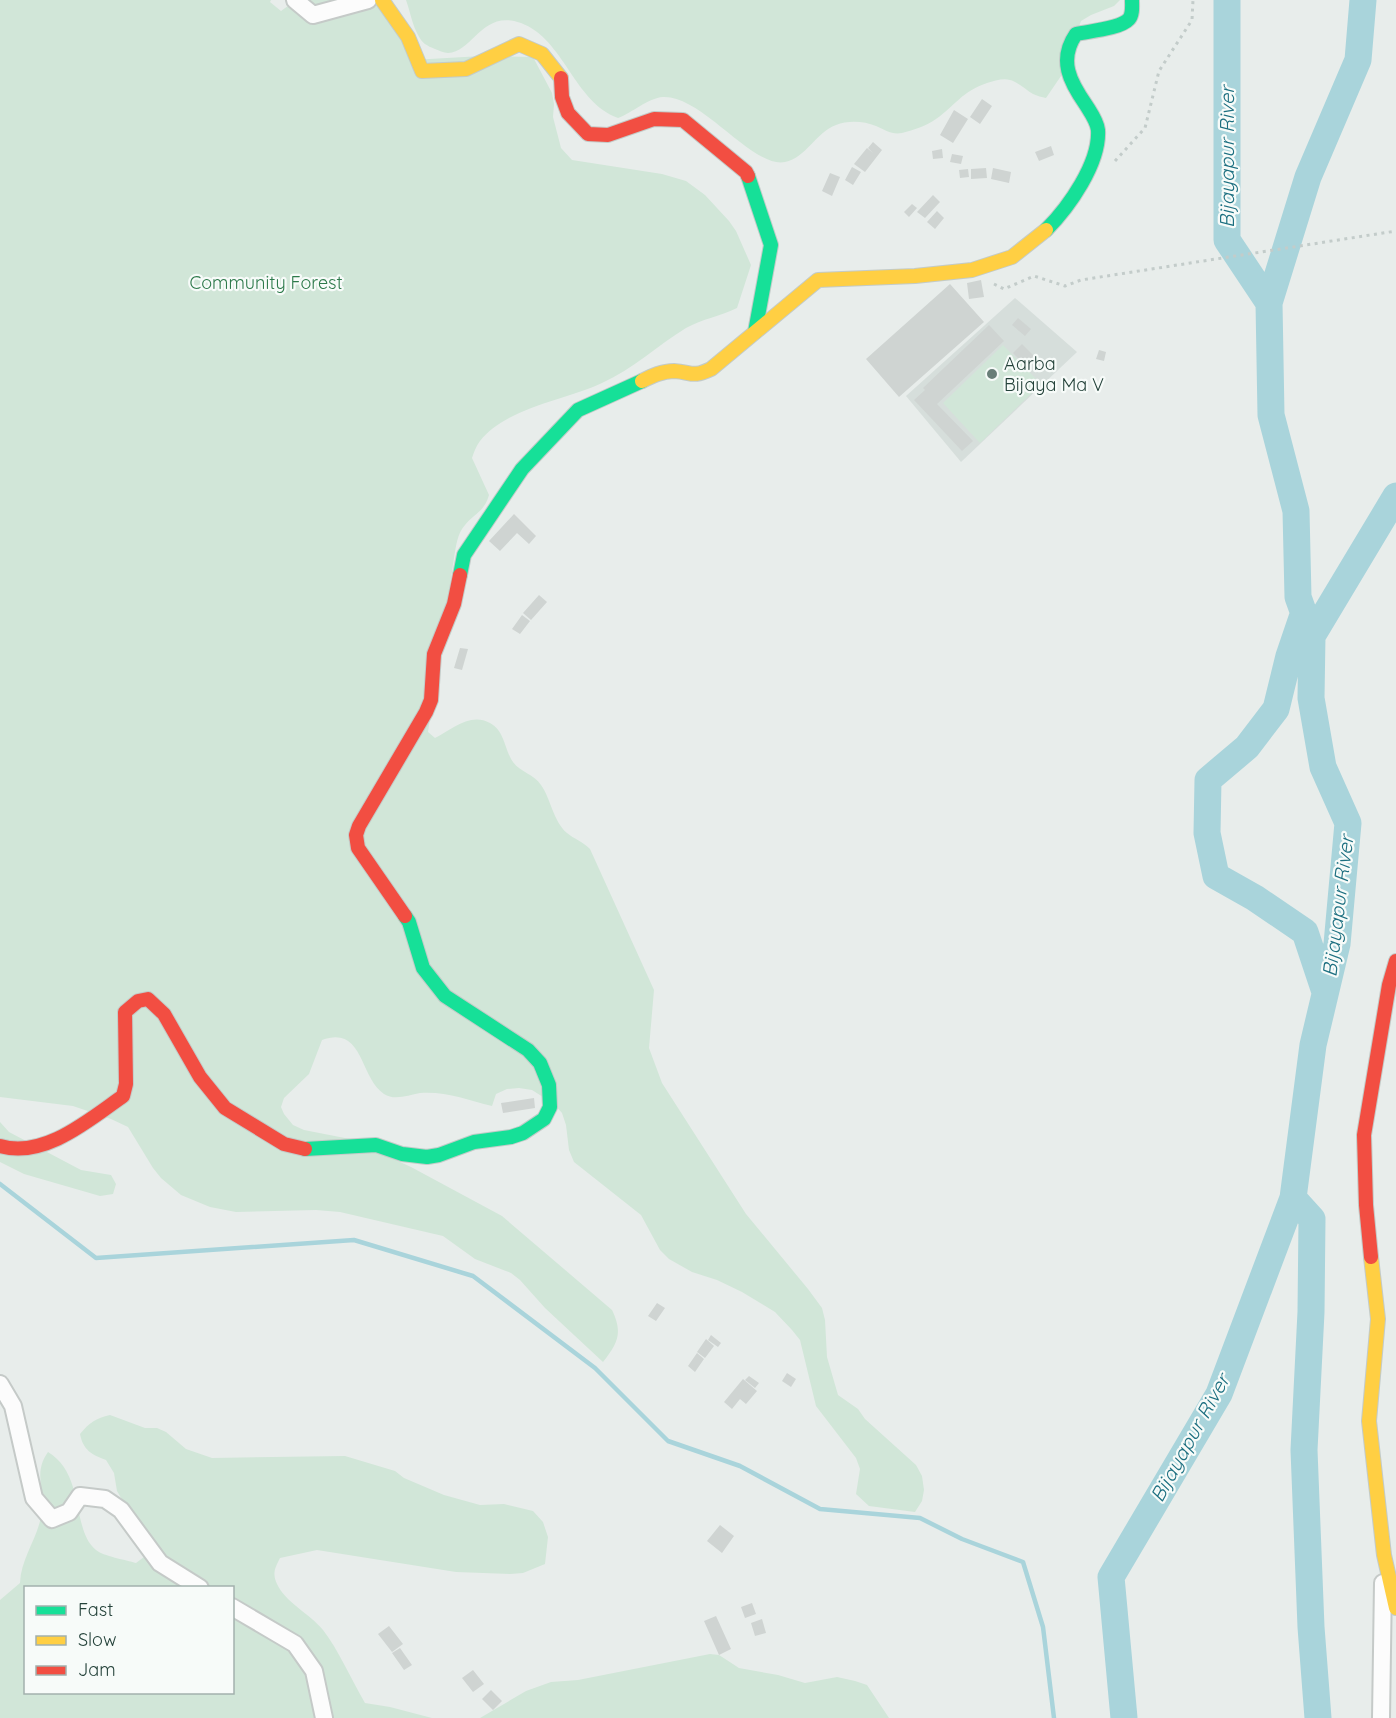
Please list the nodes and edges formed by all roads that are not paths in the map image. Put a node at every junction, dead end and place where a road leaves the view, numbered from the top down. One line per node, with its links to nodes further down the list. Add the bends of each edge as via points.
1 (295, 0): 2 (street, via 312,15)
2 (368, 0)
3 (382, 0): 5 (street, via 408,37 422,71 466,69 519,44 542,54 562,80 562,97 568,113 588,134 608,135 654,119 683,120 746,172 771,245)
4 (1132, 0): 5 (street, via 1128,20 1076,34 1069,44 1066,58 1071,81 1094,117 1097,142 1095,157 1063,213 1044,233 1012,257 972,270 818,280)
5 (755, 332): 7 (street, via 700,374 659,373 578,410 522,469 464,555 454,604 434,654 431,700 356,836 358,848 409,922 429,978 446,996 528,1050 540,1063 551,1096 544,1119 511,1137 474,1142 426,1157 376,1145 310,1150 284,1144 225,1108 200,1077 164,1014 148,999 138,1001 125,1012 123,1096 103,1111 31,1149)
6 (1396, 961): 9 (street, via 1364,1136 1366,1204 1378,1319 1369,1421)
7 (0, 1146)
8 (0, 1384): 10 (street, via 13,1406 34,1498 52,1519 69,1512 80,1496 105,1499 122,1510 160,1563)
9 (1384, 1555): 12 (street); 14 (street)
10 (198, 1586)
11 (234, 1608): 13 (street, via 295,1644 314,1671)
12 (1396, 1608)
13 (324, 1718)
14 (1381, 1718)

